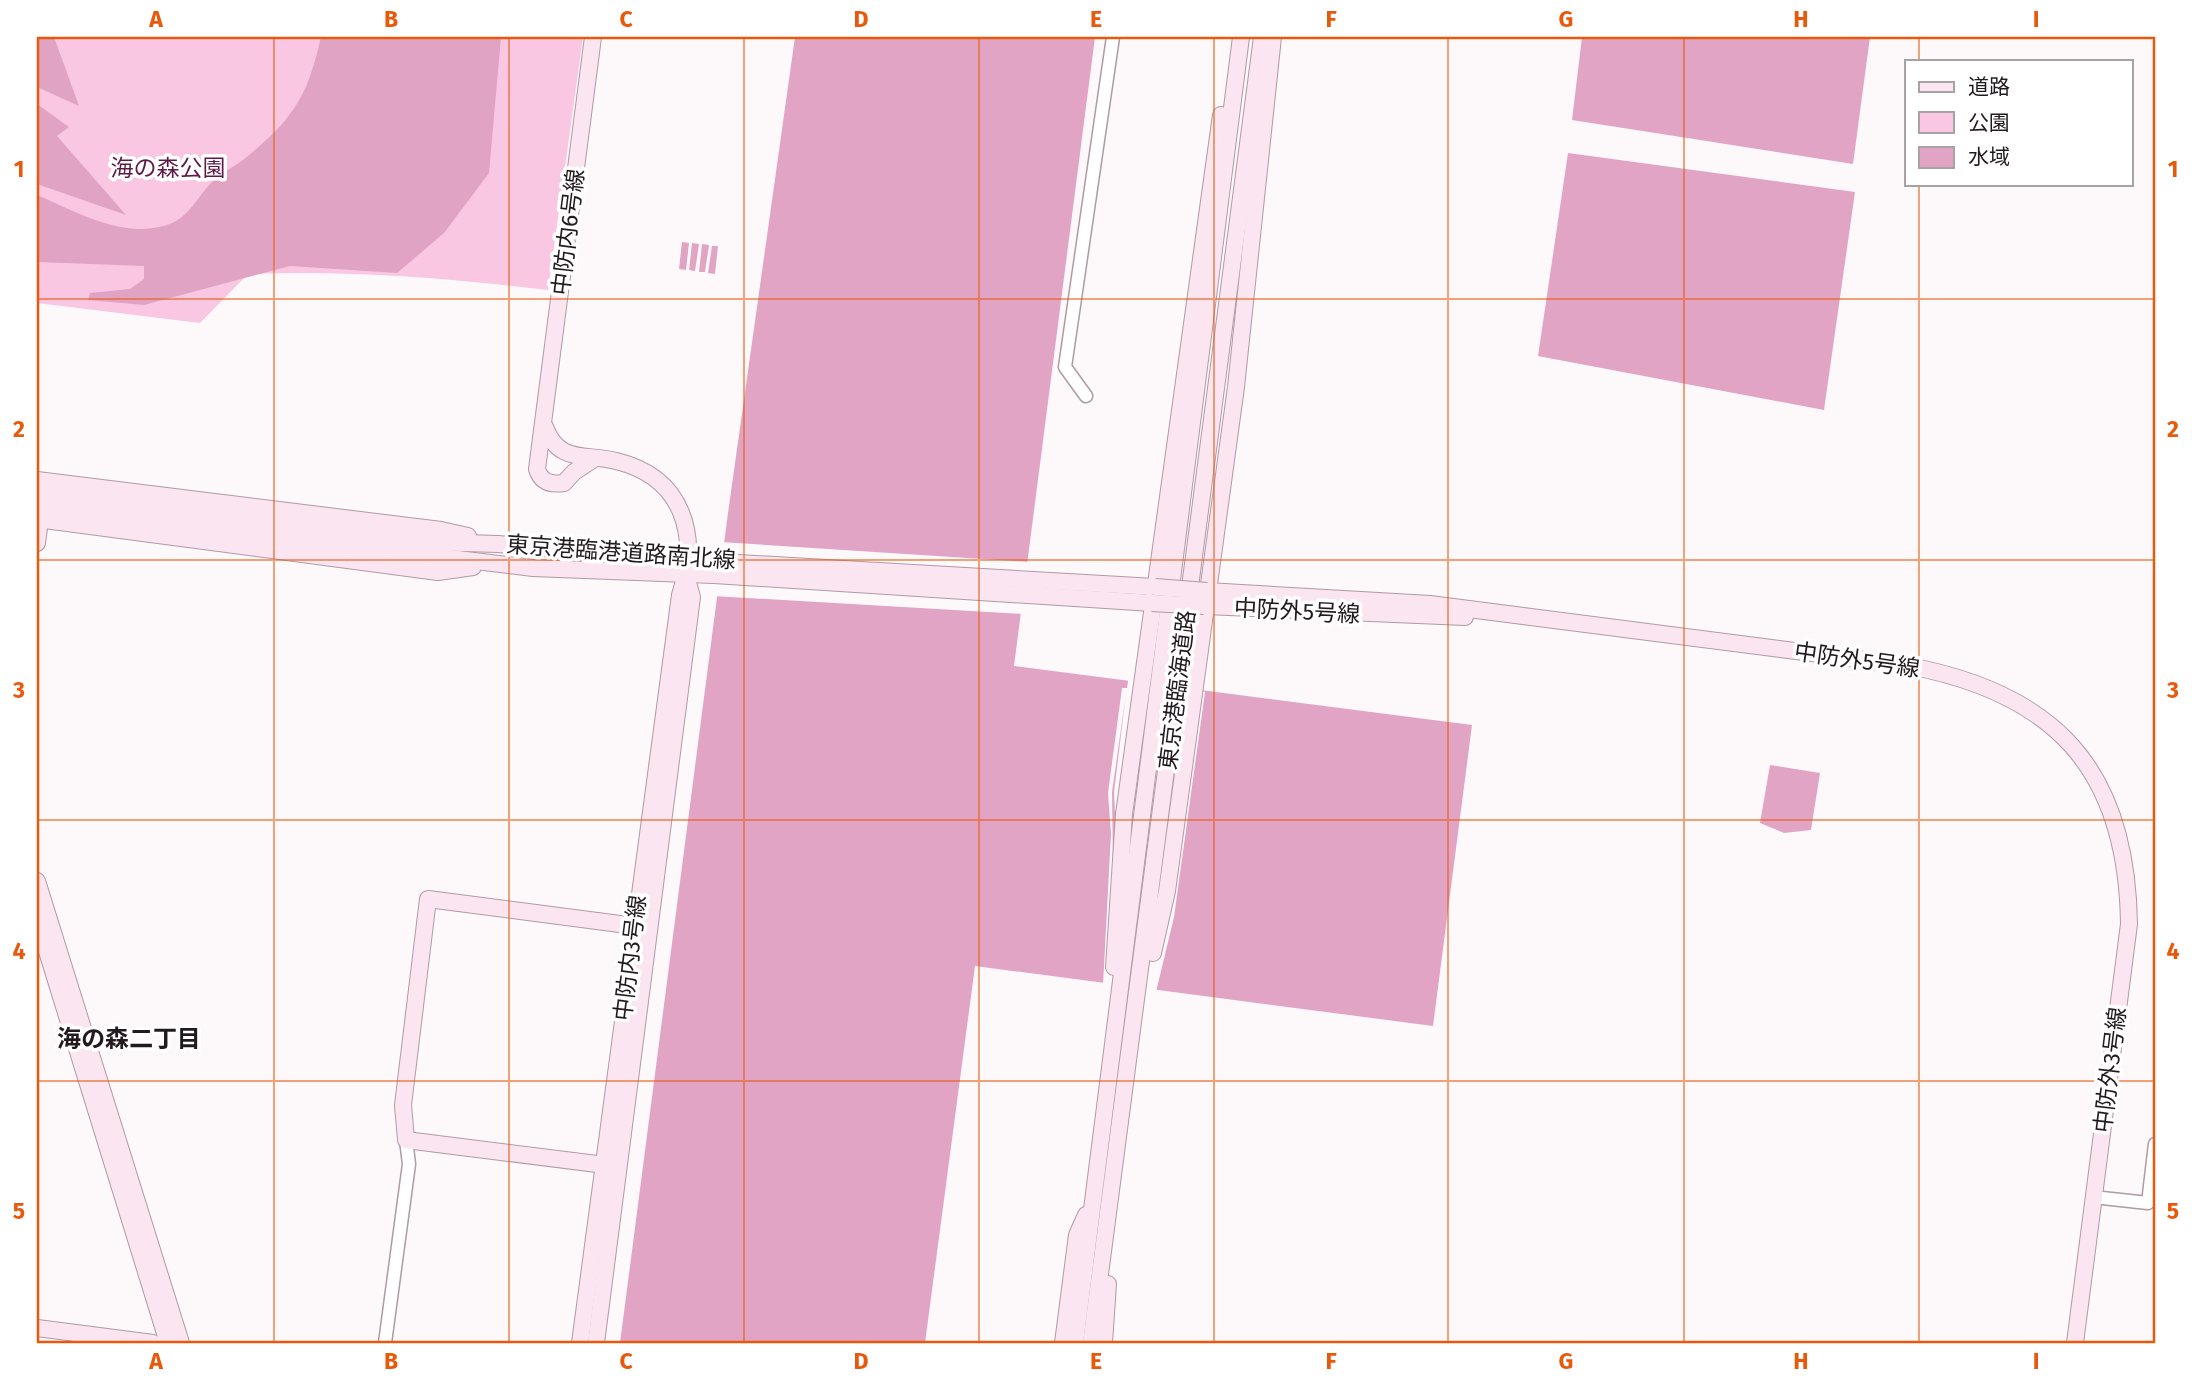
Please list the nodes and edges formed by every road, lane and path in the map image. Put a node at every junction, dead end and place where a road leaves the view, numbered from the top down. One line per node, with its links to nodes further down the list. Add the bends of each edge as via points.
1 (593, 37): 7 (street, 中防内6号線)
2 (1113, 37): 6 (street, via 1065,367)
3 (1240, 37): 17 (street, via 1215,145 1163,549); 24 (street, 東京港臨海道路)
4 (1262, 37): 23 (street, 東京港臨海道路)
5 (1273, 37): 18 (street, via 1236,387)
6 (1086, 396)
7 (545, 427): 8 (street); 9 (street, 中防内6号線)
8 (559, 450): 9 (street, via 551,449); 10 (street)
9 (540, 457): 10 (street, via 539,476 555,485)
10 (594, 459): 16 (street, via 631,466 662,486 679,508 689,532)
11 (37, 480): 15 (street, via 441,530)
12 (37, 494): 15 (street, 東京港臨港道路南北線, via 429,542)
13 (38, 516): 14 (street); 16 (street, 東京港臨港道路南北線, via 438,572 496,564)
14 (37, 543)
15 (498, 544): 16 (street, 東京港臨港道路南北線)
16 (687, 567): 17 (street, 東京港臨港道路南北線, via 914,571); 22 (street, 中防内3号線, via 692,597)
17 (1153, 595): 18 (street, 東京港臨港道路南北線, bridge); 24 (street, via 1118,867)
18 (1205, 599): 19 (street, 中防外5号線, via 1559,620 1904,665 1975,681 2002,692 2048,722 2087,766); 23 (street, via 1167,891)
19 (2106, 799): 29 (street, 中防外3号線, via 2121,838 2129,882 2129,924)
20 (37, 881): 34 (street)
21 (37, 919): 33 (street)
22 (642, 927): 25 (street, via 428,899 403,1105); 28 (street, 中防内3号線)
23 (1136, 1014): 27 (street, 東京港臨海道路)
24 (1115, 1026): 30 (street, 東京港臨海道路)
25 (406, 1140): 28 (street); 35 (street, via 409,1164)
26 (2155, 1144): 29 (street, via 2148,1203)
27 (1116, 1149): 40 (street, 東京港臨海道路); 41 (street)
28 (611, 1166): 36 (street, 中防内3号線); 37 (street, 中防内3号線)
29 (2093, 1197): 42 (street, 中防外3号線)
30 (1093, 1200): 38 (street, via 1077,1235); 39 (street, 東京港臨海道路)
31 (37, 1328): 32 (street)
32 (153, 1343)
33 (168, 1343)
34 (181, 1343)
35 (385, 1343)
36 (580, 1343)
37 (596, 1343)
38 (1063, 1343)
39 (1075, 1343)
40 (1091, 1343)
41 (1104, 1343)
42 (2075, 1343)

